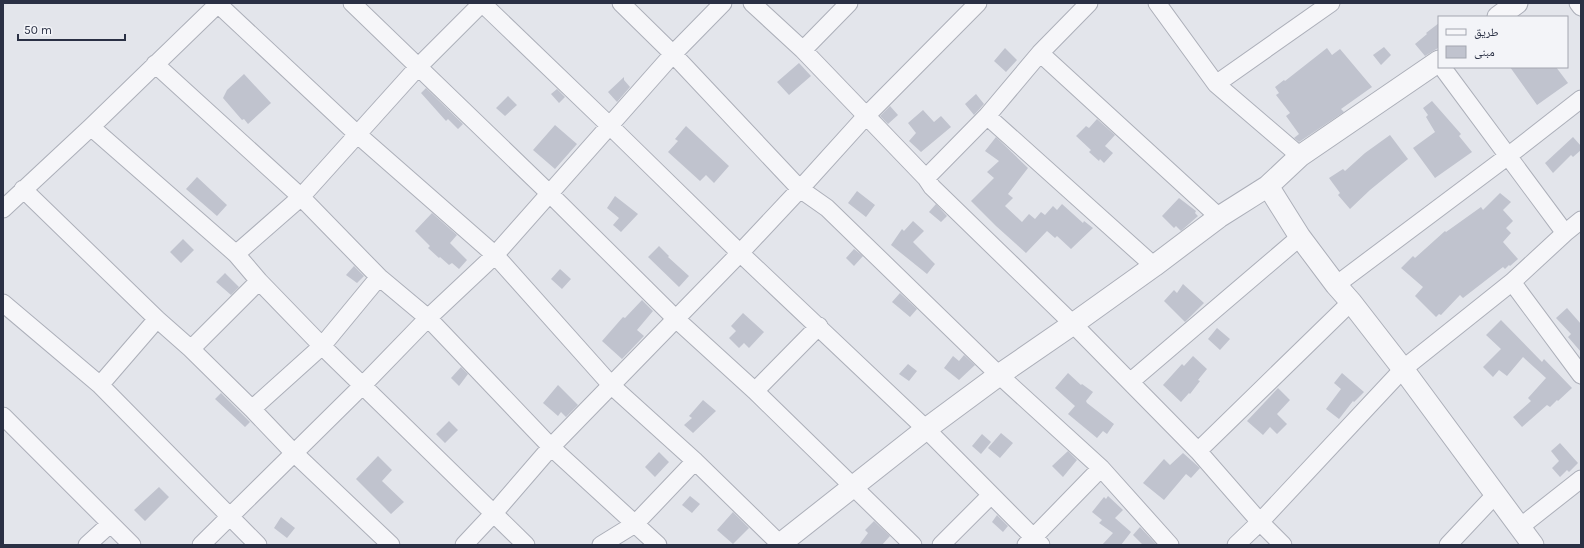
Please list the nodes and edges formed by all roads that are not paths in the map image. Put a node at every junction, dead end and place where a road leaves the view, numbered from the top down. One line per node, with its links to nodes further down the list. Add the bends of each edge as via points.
1 (218, 3): 19 (street); 29 (street)
2 (352, 3): 21 (street)
3 (482, 3): 21 (street); 28 (street)
4 (621, 3): 18 (street)
5 (723, 3): 18 (street)
6 (752, 3): 16 (street)
7 (849, 3): 16 (street)
8 (978, 3): 25 (street)
9 (1089, 3): 17 (street)
10 (1331, 3): 23 (street)
11 (1517, 3): 15 (street)
12 (1578, 3): 14 (street)
13 (1165, 6): 23 (street)
14 (1581, 7)
15 (1499, 16)
16 (803, 50): 25 (street)
17 (1040, 53): 26 (street); 39 (street)
18 (673, 54): 28 (street); 35 (street)
19 (155, 64): 27 (street); 37 (street)
20 (1438, 64): 30 (street)
21 (418, 67): 29 (street); 36 (street)
22 (1444, 68): 31 (street)
23 (1216, 84): 30 (street)
24 (1581, 98): 31 (street)
25 (866, 116): 32 (street); 35 (street)
26 (987, 116): 32 (street); 46 (street)
27 (91, 126): 34 (street); 44 (street)
28 (610, 126): 36 (street); 43 (street)
29 (357, 134): 37 (street); 45 (street)
30 (1300, 156): 33 (street)
31 (1508, 156): 41 (street); 50 (street)
32 (926, 178): 56 (street)
33 (1268, 186): 39 (street); 42 (street)
34 (23, 189): 38 (street); 54 (street)
35 (800, 189): 43 (street); 61 (street, via 827,208)
36 (550, 194): 45 (street); 55 (street)
37 (301, 197): 44 (street); 47 (street)
38 (3, 209)
39 (1219, 217): 46 (street)
40 (1581, 220): 41 (street)
41 (1565, 233): 49 (street)
42 (1300, 237): 50 (street); 63 (street)
43 (740, 253): 55 (street); 57 (street)
44 (236, 254): 48 (street)
45 (495, 255): 53 (street); 66 (street)
46 (1154, 266): 56 (street)
47 (379, 277): 53 (street); 58 (street)
48 (259, 282): 58 (street); 59 (street)
49 (1512, 282): 60 (street); 62 (street)
50 (1336, 285): 51 (street)
51 (1351, 302): 60 (street); 72 (street)
52 (3, 303): 64 (street)
53 (428, 318): 65 (street); 71 (street)
54 (157, 319): 59 (street); 64 (street)
55 (676, 319): 66 (street); 67 (street)
56 (1073, 324): 61 (street); 63 (street)
57 (819, 326): 67 (street); 70 (street)
58 (322, 346): 65 (street); 68 (street)
59 (190, 349): 68 (street)
60 (1403, 369): 79 (street); 82 (street)
61 (999, 375): 70 (street); 75 (street)
62 (1581, 375)
63 (1130, 382): 72 (street)
64 (100, 385): 81 (street)
65 (363, 385): 73 (street); 80 (street)
66 (612, 386): 71 (street); 74 (street)
67 (755, 391): 77 (street)
68 (252, 409): 73 (street)
69 (3, 416): 83 (street)
70 (926, 429): 77 (street); 78 (street)
71 (551, 447): 80 (street); 84 (street)
72 (1198, 451): 82 (street)
73 (294, 452): 81 (street); 91 (street)
74 (695, 460): 84 (street); 96 (street)
75 (1101, 468): 86 (street); 99 (street)
76 (1581, 480): 85 (street)
77 (854, 487): 96 (street); 97 (street)
78 (991, 495): 86 (street); 98 (street)
79 (1495, 495): 85 (street); 102 (street)
80 (494, 513): 92 (street); 93 (street)
81 (229, 517): 89 (street); 90 (street)
82 (1260, 522): 100 (street); 101 (street)
83 (110, 524): 87 (street); 88 (street)
84 (635, 524): 94 (street); 95 (street)
85 (1520, 527): 103 (street)
86 (1033, 543)
87 (87, 545)
88 (132, 545)
89 (201, 545)
90 (258, 545)
91 (390, 545)
92 (464, 545)
93 (526, 545)
94 (601, 545)
95 (658, 545)
96 (780, 545)
97 (913, 545)
98 (941, 545)
99 (1170, 545)
100 (1236, 545)
101 (1283, 545)
102 (1448, 545)
103 (1533, 545)

